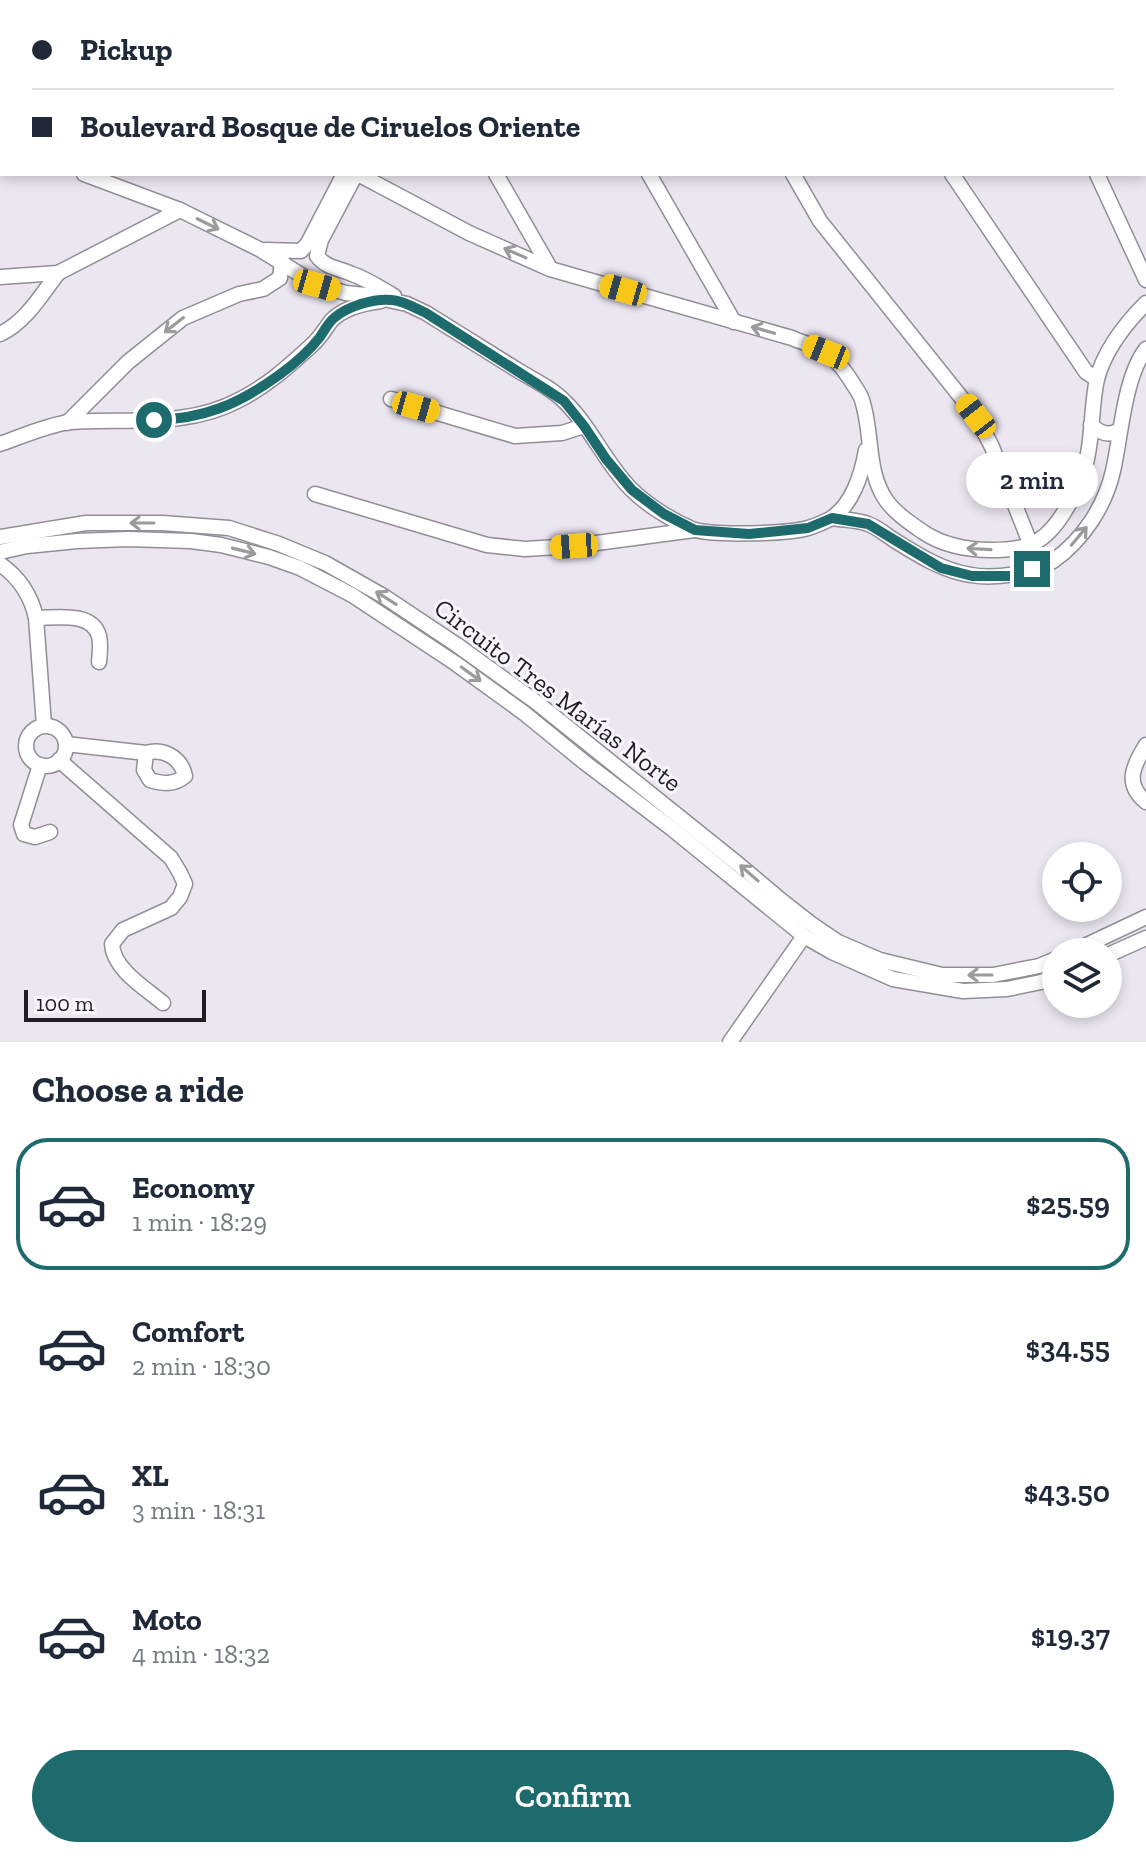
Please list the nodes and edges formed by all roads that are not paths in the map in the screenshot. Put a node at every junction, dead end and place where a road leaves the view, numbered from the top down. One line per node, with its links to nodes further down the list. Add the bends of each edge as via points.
1 (89, 176): 10 (street)
2 (343, 176): 11 (street, via 301,251)
3 (356, 176): 19 (street, via 317,256)
4 (361, 176): 13 (street, one-way to 4)
5 (497, 176): 13 (street)
6 (650, 176): 20 (street)
7 (794, 176): 38 (street, via 820,221 976,416)
8 (953, 176): 24 (street, via 1086,372)
9 (1098, 176): 16 (street)
10 (180, 210): 11 (street, one-way to 11); 14 (street)
11 (261, 250): 12 (street)
12 (282, 261): 17 (street, via 317,285); 26 (street, one-way to 26, via 280,278 263,289 183,318 128,362)
13 (550, 269): 20 (street)
14 (58, 273): 15 (street); 21 (street, via 32,308)
15 (0, 277)
16 (1146, 280)
17 (391, 300): 19 (street); 26 (street, via 368,302 334,318 281,374 214,411 177,419)
18 (1146, 303): 24 (street, via 1105,356)
19 (407, 304): 28 (street, via 552,392)
20 (734, 322): 30 (street, one-way to 20, via 862,398 826,352)
21 (0, 334)
22 (1146, 349): 23 (street)
23 (1140, 376): 29 (street)
24 (1097, 379): 27 (street)
25 (391, 399): 28 (street, via 515,436)
26 (67, 423): 31 (street)
27 (1091, 425): 29 (street, via 1105,434); 32 (street)
28 (584, 426): 36 (street, via 632,490)
29 (1119, 430): 33 (street)
30 (869, 434): 35 (street, via 856,486); 38 (street, one-way to 30, via 1010,550 970,550 926,534 887,501 871,462)
31 (0, 444)
32 (1086, 463): 33 (street, via 1104,463); 38 (street, via 1064,515)
33 (1113, 473): 35 (street, one-way to 33, via 868,524 941,568 972,576 1013,576 1051,563 1078,540 1097,513)
34 (315, 494): 36 (street, via 487,545 525,549)
35 (832, 518): 36 (street, via 808,528 749,534)
36 (695, 530)
37 (0, 537): 43 (street, Circuito Tres Marías Norte, one-way to 37, via 409,613 325,563 279,544 229,528 162,523 86,523)
38 (1030, 543)
39 (0, 552): 43 (street, Circuito Tres Marías Norte, one-way to 43, via 128,539 191,541 269,557 352,595)
40 (0, 564): 41 (street, via 24,586)
41 (36, 618): 42 (street, via 88,621 100,639); 44 (street)
42 (99, 662)
43 (530, 707): 53 (street, Circuito Tres Marías Norte, via 584,762); 58 (street, Circuito Tres Marías Norte, one-way to 43, via 810,923)
44 (44, 725): 45 (street, via 56,728); 49 (street, via 31,732 25,745 28,756)
45 (66, 744): 47 (street); 48 (street)
46 (1146, 745): 50 (street, via 1132,779 1137,795)
47 (146, 753)
48 (59, 760): 49 (street); 60 (street, via 171,858 185,884 171,908 123,930 112,944 112,954 126,971)
49 (40, 765): 51 (street, via 21,825 24,834 35,837)
50 (1146, 802)
51 (50, 832)
52 (1146, 917): 54 (street)
53 (804, 936): 58 (street, Circuito Tres Marías Norte, via 832,952); 61 (street)
54 (1105, 938)
55 (1146, 938): 56 (street)
56 (1122, 949)
57 (1042, 965): 58 (street, Circuito Tres Marías Norte, one-way to 58, via 993,975)
58 (896, 972): 59 (street, Circuito Tres Marías Norte, via 963,991)
59 (1042, 982)
60 (163, 1003)
61 (730, 1042)

